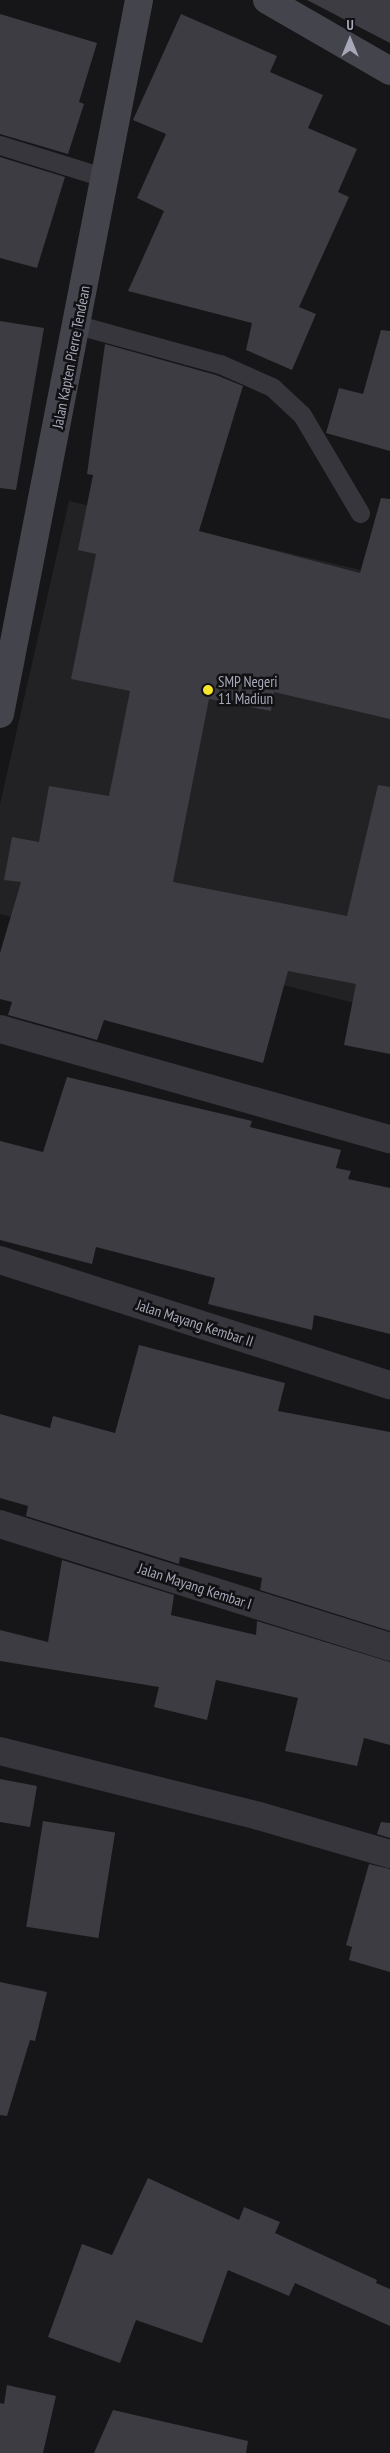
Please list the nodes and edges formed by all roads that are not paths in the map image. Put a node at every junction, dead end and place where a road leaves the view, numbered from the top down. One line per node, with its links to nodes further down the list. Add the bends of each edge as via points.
1 (139, 0): 5 (main road, Jalan Kapten Pierre Tendean)
2 (267, 0): 3 (main road)
3 (390, 71)
4 (0, 144): 5 (lane)
5 (106, 178): 6 (main road, Jalan Kapten Pierre Tendean)
6 (78, 325): 7 (lane, via 220,364 272,386 302,415); 8 (main road, Jalan Kapten Pierre Tendean)
7 (360, 513)
8 (0, 714)
9 (0, 1029): 10 (street)
10 (390, 1139)
11 (0, 1260): 12 (street, Jalan Mayang Kembar II)
12 (390, 1385)
13 (0, 1524): 14 (street, Jalan Mayang Kembar I)
14 (390, 1648)
15 (0, 1751): 16 (street, via 259,1816)
16 (390, 1854)

